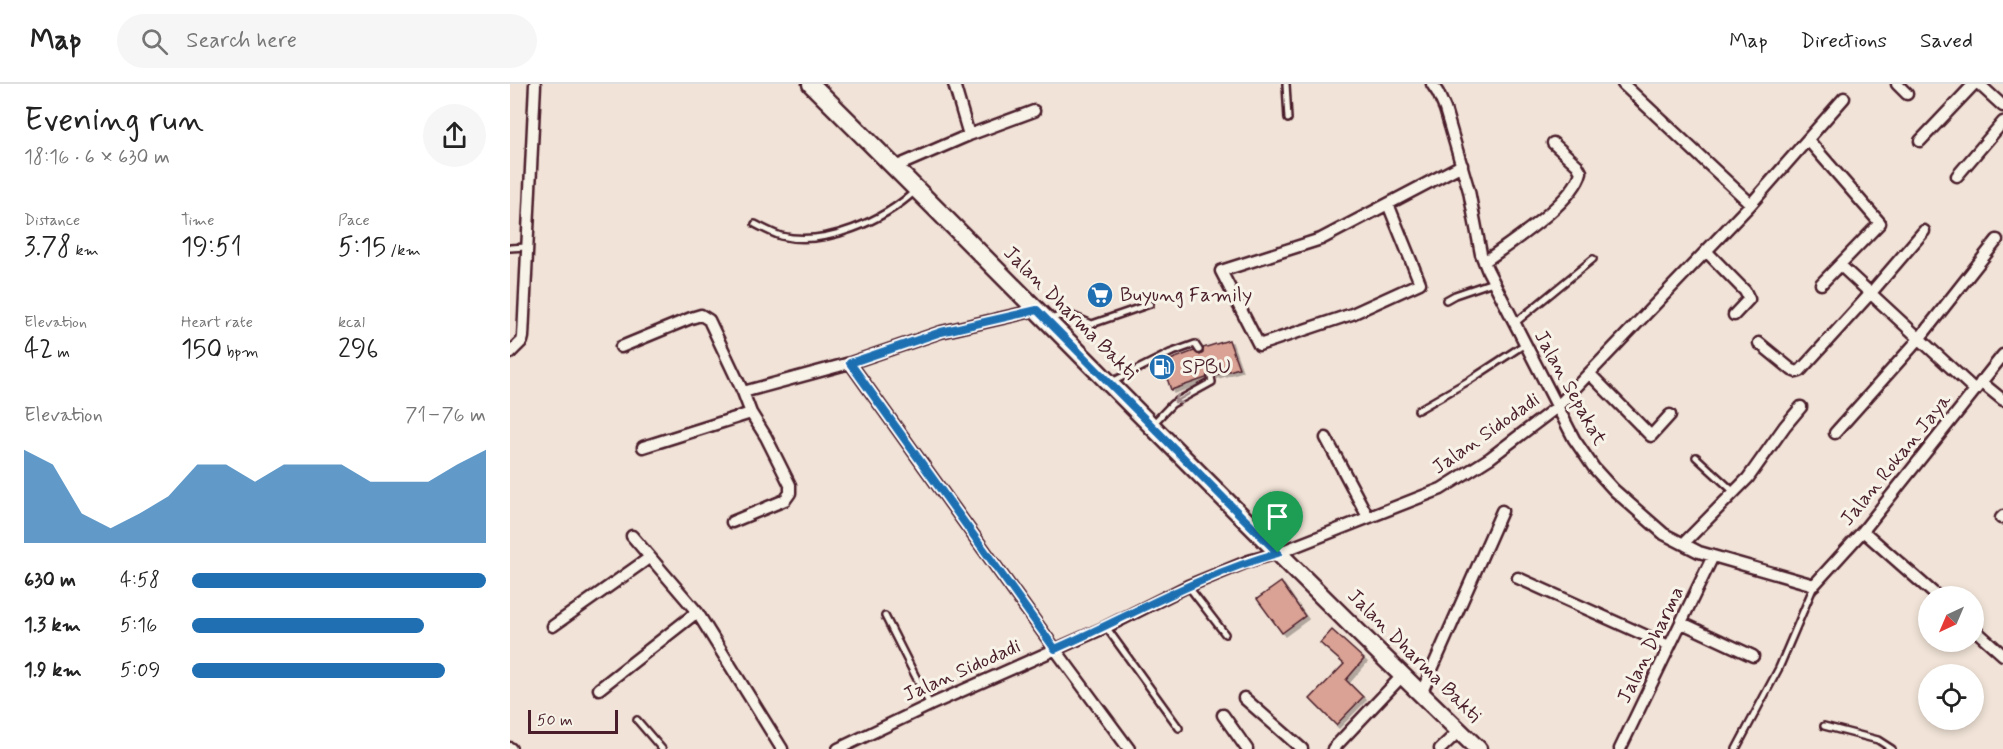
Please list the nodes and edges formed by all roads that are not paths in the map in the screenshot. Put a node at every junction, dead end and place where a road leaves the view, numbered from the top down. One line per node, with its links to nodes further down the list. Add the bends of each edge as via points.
1 (535, 84): 29 (street)
2 (811, 84): 21 (main road, Jalan Dharma Bakti)
3 (954, 84): 16 (street)
4 (1286, 84): 14 (lane)
5 (1432, 84): 20 (street, Jalan Sepakat, via 1445,109)
6 (1623, 84): 25 (street)
7 (1897, 84): 10 (street)
8 (1974, 84): 18 (street)
9 (1979, 84): 12 (street)
10 (1908, 94)
11 (1844, 98): 17 (street, Jalan Sidodadi)
12 (2003, 106)
13 (1034, 111): 16 (street)
14 (1288, 119)
15 (2003, 122): 22 (street)
16 (969, 135): 21 (street)
17 (1808, 140): 25 (street, Jalan Sidodadi); 34 (street, via 1880,223)
18 (1920, 141)
19 (1553, 143): 33 (street, via 1577,165 1581,172 1578,181 1552,209)
20 (1462, 165): 24 (street); 33 (street, Jalan Sepakat)
21 (895, 167): 23 (main road, Jalan Dharma Bakti)
22 (1956, 176)
23 (917, 189): 26 (lane, via 891,210 842,232 816,238 780,236); 40 (main road, Jalan Dharma Bakti)
24 (1388, 204): 24 (street, via 1420,283 1352,314 1259,345 1221,271 1321,239)
25 (1751, 204): 31 (street, Jalan Sidodadi)
26 (755, 224)
27 (1924, 231): 37 (street)
28 (1997, 240): 43 (street)
29 (527, 247): 30 (lane); 48 (street, via 523,336)
30 (510, 248)
31 (1707, 252): 41 (street, via 1749,299); 51 (street, Jalan Sidodadi)
32 (1593, 259): 42 (lane)
33 (1485, 262): 35 (street, Jalan Sepakat)
34 (1840, 265): 36 (street); 37 (street)
35 (1493, 282): 38 (lane); 42 (street, Jalan Sepakat)
36 (1821, 284)
37 (1870, 294): 43 (street); 44 (street, via 1797,372)
38 (1446, 300)
39 (1150, 304): 40 (lane, via 1092,324 1066,313)
40 (1042, 315): 50 (street, via 941,332); 53 (main road, Jalan Dharma Bakti)
41 (1734, 315)
42 (1514, 324): 45 (street, Jalan Sepakat)
43 (1919, 339): 54 (street); 63 (street)
44 (1759, 343)
45 (1525, 344): 57 (street, Jalan Sepakat); 59 (lane)
46 (621, 347): 55 (street, via 701,315 709,320)
47 (1199, 350): 53 (lane, via 1195,344 1170,353)
48 (510, 353)
49 (2003, 355): 54 (street, Jalan Rokan Jaya)
50 (850, 363): 55 (street); 89 (street)
51 (1590, 374): 57 (street, Jalan Sidodadi); 61 (street, via 1651,436)
52 (1211, 377): 62 (lane, one-way to 62, via 1212,382 1172,404)
53 (1110, 383): 62 (main road, Jalan Dharma Bakti)
54 (1978, 386): 56 (street); 71 (street, Jalan Rokan Jaya)
55 (743, 392): 60 (street)
56 (2003, 400)
57 (1557, 407): 69 (street, Jalan Sidodadi, via 1441,489); 73 (street, Jalan Sepakat, via 1594,468 1639,513)
58 (1801, 407): 67 (street)
59 (1418, 410)
60 (751, 413): 65 (street); 70 (street, via 790,484 790,493 785,500)
61 (1670, 415)
62 (1152, 425): 74 (main road, Jalan Dharma Bakti)
63 (1835, 433)
64 (1326, 438): 69 (street)
65 (643, 447)
66 (1695, 457): 67 (lane)
67 (1734, 492): 73 (street)
68 (1502, 511): 94 (street)
69 (1368, 517): 74 (street, Jalan Sidodadi)
70 (732, 522)
71 (1863, 531): 78 (street, Jalan Rokan Jaya); 80 (street)
72 (632, 536): 76 (street)
73 (1683, 544): 75 (street, Jalan Sepakat)
74 (1278, 553): 79 (street, Jalan Sidodadi); 92 (main road, Jalan Dharma Bakti)
75 (1713, 556): 78 (street, Jalan Sepakat); 83 (street, Jalan Dharma)
76 (649, 558): 81 (street); 84 (street)
77 (1518, 578): 88 (street)
78 (1814, 585): 112 (lane, via 1779,668)
79 (1188, 586): 85 (street, Jalan Sidodadi); 86 (lane)
80 (1926, 586)
81 (697, 612): 93 (street); 103 (street)
82 (885, 616): 96 (lane)
83 (1682, 622): 88 (street, Jalan Dharma); 91 (street)
84 (553, 626)
85 (1106, 627): 89 (street, Jalan Sidodadi); 100 (lane)
86 (1225, 634)
87 (1984, 638): 90 (street)
88 (1669, 646): 111 (street, Jalan Dharma)
89 (1055, 649): 96 (street, Jalan Sidodadi); 105 (street)
90 (2003, 655)
91 (1753, 656)
92 (1402, 676): 94 (main road, Jalan Dharma Bakti); 108 (street)
93 (599, 689)
94 (1421, 694): 101 (main road, Jalan Dharma Bakti)
95 (1244, 698): 107 (street)
96 (930, 705): 104 (street, Jalan Sidodadi)
97 (1223, 715): 106 (street)
98 (637, 720): 102 (lane)
99 (1824, 726): 113 (lane, via 1878,740)
100 (1179, 728)
101 (1459, 731): 109 (street); 110 (main road, Jalan Dharma Bakti)
102 (662, 749)
103 (782, 749)
104 (838, 749)
105 (1130, 749)
106 (1247, 749)
107 (1302, 749)
108 (1333, 749)
109 (1440, 749)
110 (1478, 749)
111 (1620, 749)
112 (1736, 749)
113 (1892, 749)

